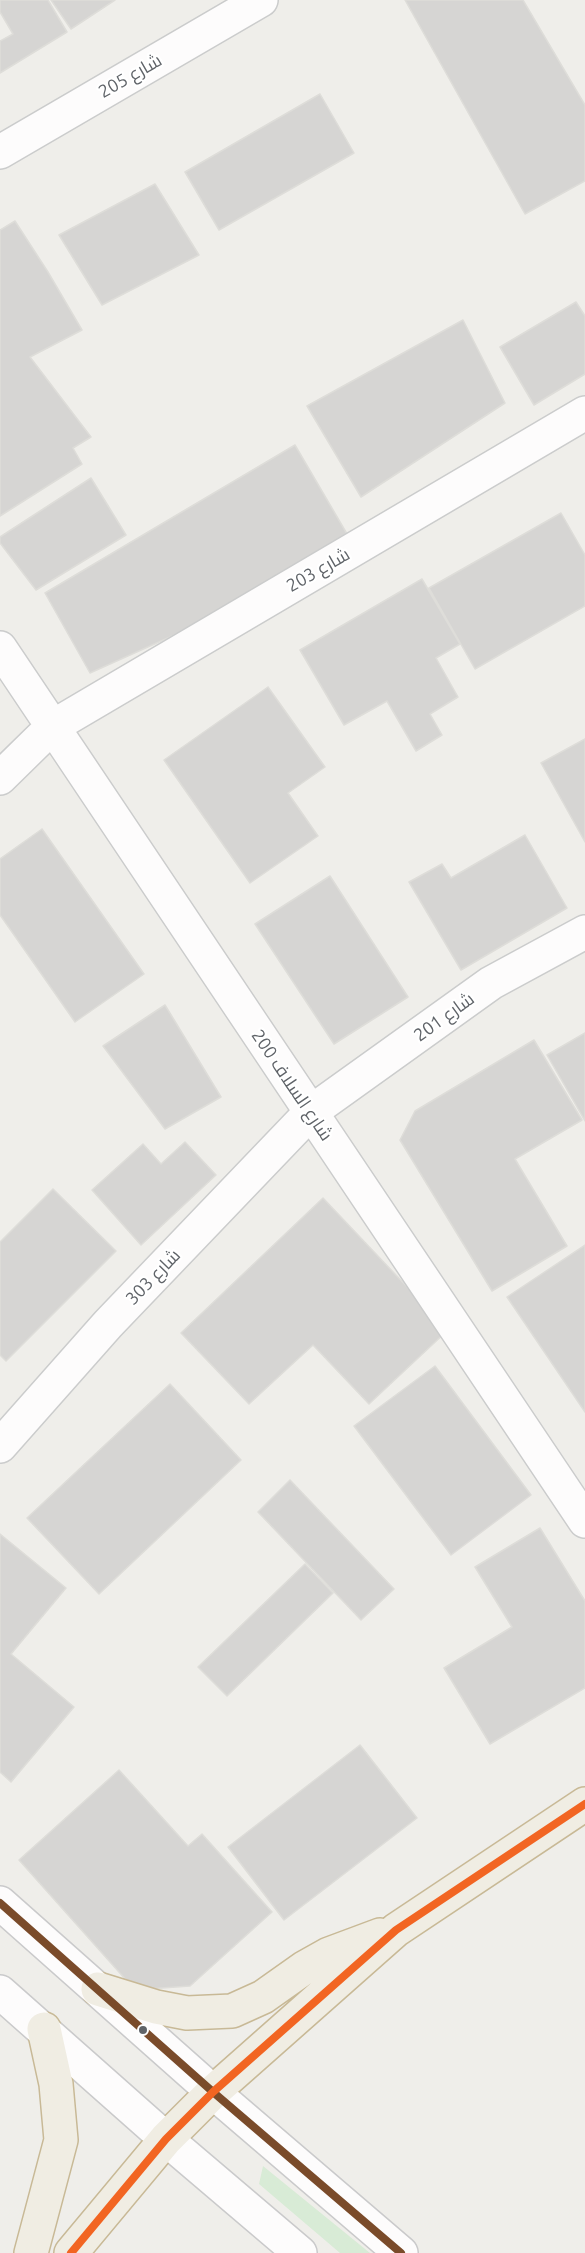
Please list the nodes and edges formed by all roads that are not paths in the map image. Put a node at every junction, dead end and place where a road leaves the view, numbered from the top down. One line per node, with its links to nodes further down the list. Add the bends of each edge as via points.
1 (261, 0): 2 (street, شارع 205)
2 (0, 152)
3 (585, 413): 5 (street, شارع 203)
4 (0, 648): 5 (street, 200 شارع السلاف)
5 (52, 727): 6 (street, شارع 203); 8 (street, 200 شارع السلاف)
6 (0, 778)
7 (585, 932): 8 (street, شارع 201, via 491,983)
8 (311, 1112): 9 (street, شارع 303, via 108,1324); 10 (street, 200 شارع السلاف)
9 (0, 1446)
10 (585, 1521)
11 (585, 1804): 13 (highway)
12 (0, 1903): 14 (street)
13 (396, 1930): 14 (highway, via 329,1954 263,1997 232,2011 188,2013); 17 (highway)
14 (98, 1989): 17 (street)
15 (0, 1992): 16 (street)
16 (44, 2029): 18 (street); 19 (highway, via 56,2084 61,2140)
17 (213, 2092): 18 (highway); 22 (street)
18 (166, 2139): 20 (highway); 21 (street)
19 (32, 2253)
20 (71, 2253)
21 (300, 2253)
22 (401, 2253)

